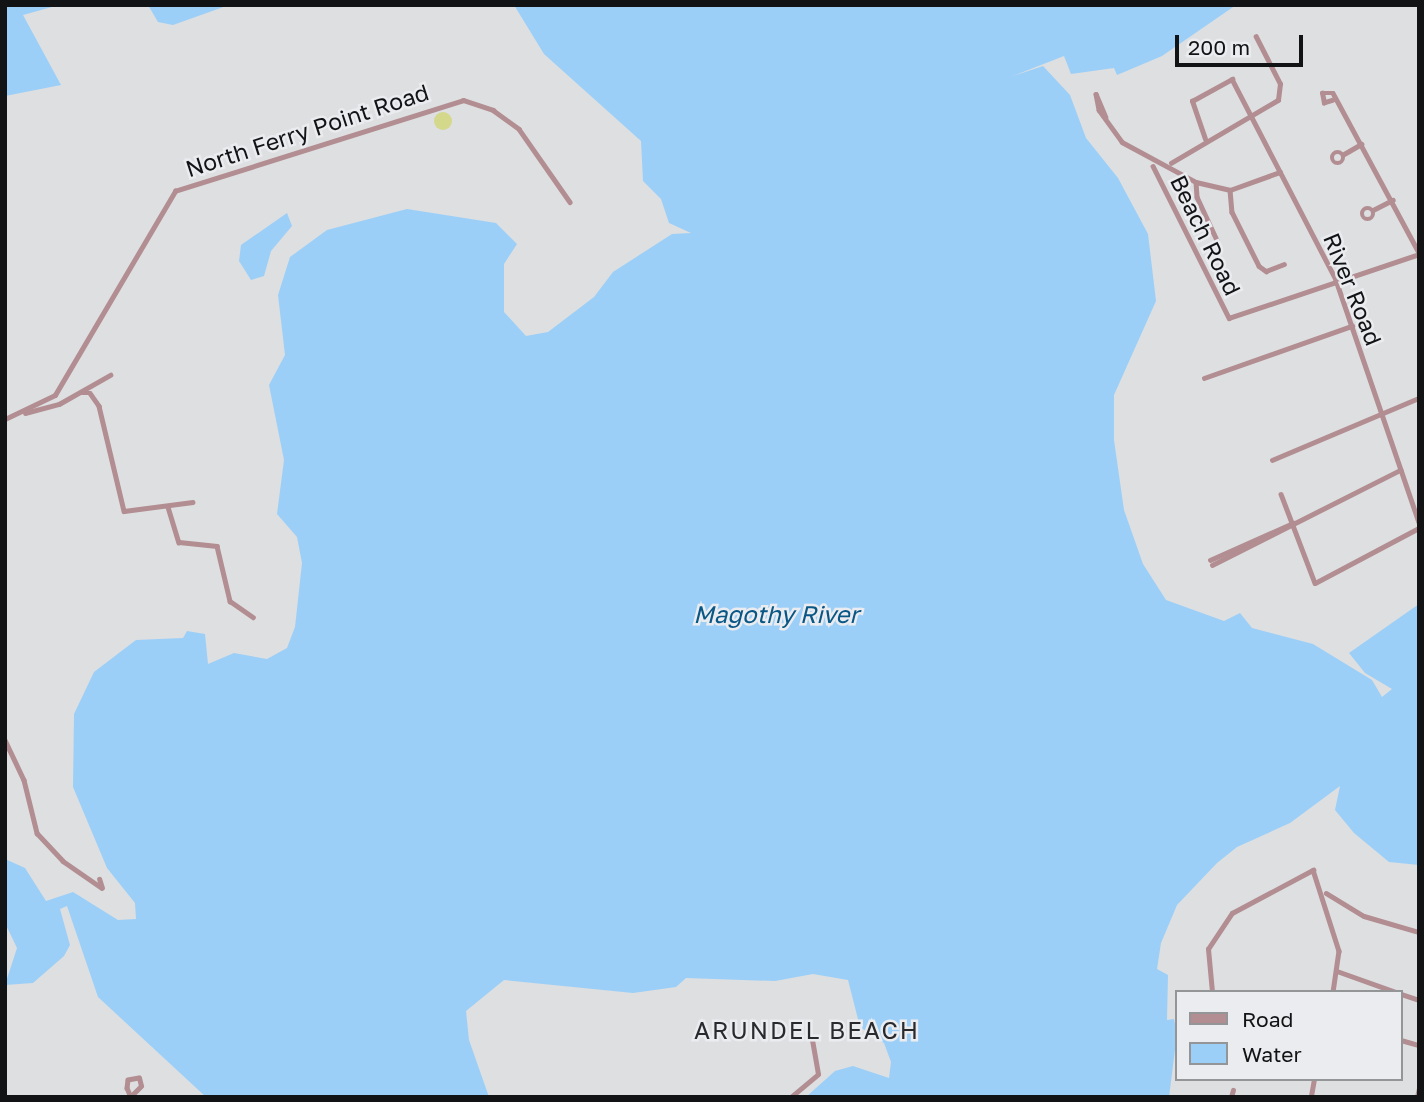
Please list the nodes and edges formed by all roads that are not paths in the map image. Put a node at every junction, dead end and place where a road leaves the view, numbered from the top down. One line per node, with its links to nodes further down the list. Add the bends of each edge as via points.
1 (1256, 37): 3 (street, via 1282,89 1272,106)
2 (1333, 100): 6 (street)
3 (1251, 116): 5 (street); 5 (street, River Road, via 1232,79 1192,101); 10 (street, River Road)
4 (1106, 118): 4 (street, via 1100,96 1095,95 1094,100); 11 (street, via 1122,142)
5 (1205, 139): 8 (street)
6 (1361, 144): 7 (street); 13 (street)
7 (1344, 155)
8 (1171, 163)
9 (1153, 166): 19 (street, Beach Road, via 1229,318)
10 (1280, 172): 12 (street); 19 (street, River Road)
11 (1196, 182): 12 (street); 16 (street, via 1197,197)
12 (1230, 190): 18 (street, via 1232,212 1259,266 1270,271)
13 (1393, 200): 15 (street); 17 (street)
14 (570, 202): 26 (street, North Ferry Point Road, via 519,129 494,110 463,100 175,191 64,382 46,402)
15 (1373, 211)
16 (1217, 240)
17 (1419, 253): 19 (street)
18 (1284, 264)
19 (1336, 281): 20 (street, River Road)
20 (1352, 326): 22 (street); 25 (street, River Road)
21 (110, 375): 23 (street)
22 (1204, 378)
23 (80, 393): 26 (street, via 59,404); 32 (street, via 90,393 99,405 124,511)
24 (1419, 398): 25 (street)
25 (1380, 412): 28 (street); 29 (street, River Road)
26 (21, 413): 27 (street, North Ferry Point Road)
27 (5, 419)
28 (1272, 460)
29 (1400, 470): 33 (street, River Road); 34 (street)
30 (1281, 494): 34 (street)
31 (192, 502): 32 (street)
32 (168, 507): 37 (street, via 179,542 217,546 230,601)
33 (1419, 522)
34 (1294, 524): 35 (street, via 1315,583); 36 (street)
35 (1419, 527)
36 (1211, 562)
37 (253, 617)
38 (5, 740): 39 (street, via 24,780 37,833 63,861 102,888)
39 (99, 879)
40 (1325, 893): 41 (street, via 1364,916); 42 (street, via 1339,951); 43 (street, via 1313,870 1232,913 1208,950)
41 (1419, 932)
42 (1337, 971): 44 (street); 45 (street)
43 (1212, 990)
44 (1333, 990)
45 (1390, 990)
46 (813, 1040): 49 (street, via 818,1074)
47 (1419, 1088): 51 (street)
48 (1233, 1090): 50 (street)
49 (791, 1097)
50 (1231, 1097)
51 (1417, 1097)

